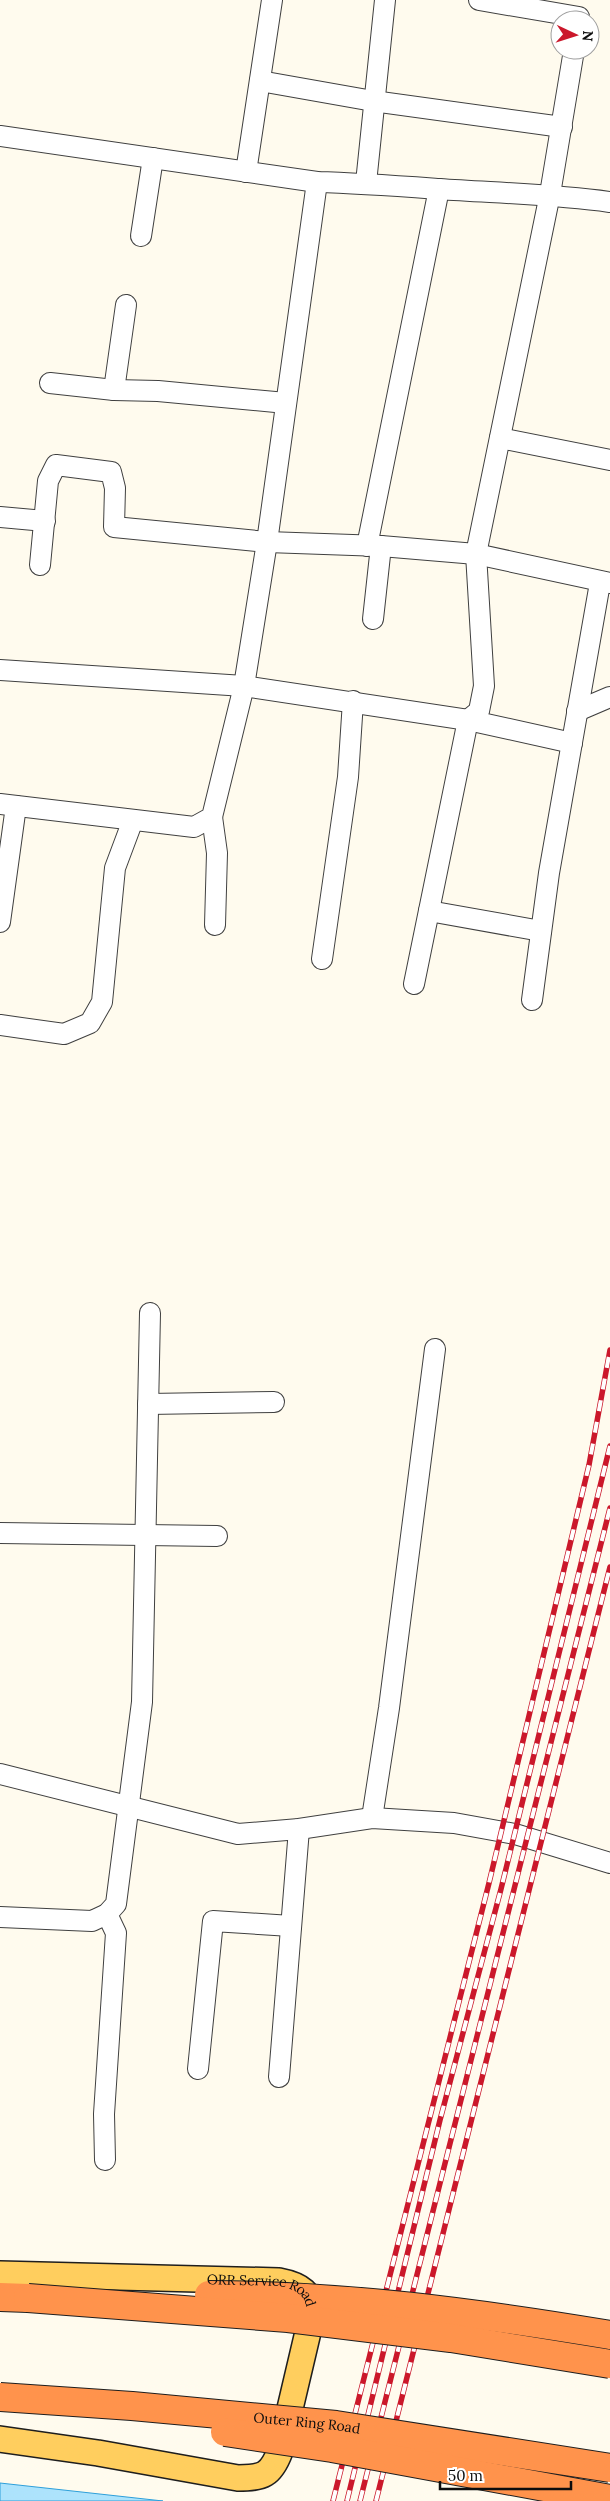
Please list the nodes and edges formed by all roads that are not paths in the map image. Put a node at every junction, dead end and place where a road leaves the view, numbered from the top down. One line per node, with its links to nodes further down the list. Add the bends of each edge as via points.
1 (272, 0): 6 (street)
2 (385, 0): 7 (street)
3 (479, 0): 4 (street)
4 (563, 10)
5 (572, 60): 8 (street)
6 (260, 81): 7 (street); 11 (street)
7 (373, 101): 8 (street); 13 (street)
8 (562, 127): 15 (street)
9 (0, 136): 10 (street)
10 (153, 158): 11 (street); 17 (street)
11 (246, 172): 12 (street)
12 (317, 182): 13 (street); 21 (street)
13 (366, 183): 14 (street)
14 (439, 189): 15 (street); 27 (street)
15 (550, 194): 16 (street); 22 (street)
16 (610, 202)
17 (141, 236)
18 (126, 305): 20 (street)
19 (50, 383): 20 (street)
20 (114, 390): 21 (street)
21 (286, 403): 26 (street)
22 (500, 438): 23 (street); 28 (street)
23 (610, 460)
24 (0, 517): 25 (street)
25 (45, 521): 26 (street, via 48,480 56,465 111,472 115,488 114,527); 29 (street)
26 (267, 542): 27 (street); 33 (street)
27 (374, 546): 28 (street); 31 (street)
28 (476, 554): 30 (street); 37 (street, via 484,686 479,711)
29 (40, 565)
30 (605, 583): 36 (street)
31 (373, 619)
32 (0, 670): 33 (street)
33 (244, 686): 35 (street); 40 (street)
34 (610, 697): 36 (street)
35 (353, 701): 37 (street); 46 (street, via 348,777)
36 (577, 711): 38 (street)
37 (468, 720): 38 (street); 42 (street)
38 (572, 743): 45 (street)
39 (8, 805): 41 (street); 43 (street)
40 (212, 817): 41 (street, via 194,827); 44 (street, via 217,853)
41 (133, 820): 49 (street, via 115,868 102,1002 90,1023 64,1034)
42 (429, 911): 45 (street); 47 (street)
43 (0, 922)
44 (215, 924)
45 (541, 931): 48 (street)
46 (322, 959)
47 (414, 984)
48 (532, 1000)
49 (0, 1024)
50 (150, 1313): 53 (street)
51 (435, 1349): 59 (street)
52 (274, 1402): 53 (street)
53 (148, 1404): 55 (street)
54 (0, 1533): 55 (street)
55 (146, 1535): 56 (street); 58 (street, via 142,1702)
56 (217, 1536)
57 (0, 1774): 58 (street)
58 (128, 1806): 60 (street, via 238,1834); 62 (street, via 116,1904)
59 (372, 1818): 60 (street); 61 (street, via 483,1827)
60 (299, 1829): 64 (street)
61 (610, 1863)
62 (107, 1914): 63 (street, via 92,1921); 67 (street, via 116,1933 104,2114)
63 (0, 1917)
64 (291, 1926): 65 (street, via 213,1921); 66 (street)
65 (198, 2070)
66 (279, 2077)
67 (105, 2160)
68 (0, 2274): 74 (main road, ORR Service Road, via 279,2281 294,2284 306,2292 312,2304 280,2451 275,2465 267,2473 255,2478 238,2478 98,2452)
69 (0, 2297): 70 (highway, bridge)
70 (80, 2302): 71 (highway, bridge, via 197,2295 263,2295 502,2318); 72 (highway, bridge, via 288,2318 451,2338)
71 (610, 2334)
72 (610, 2364)
73 (10, 2398): 75 (highway, Outer Ring Road, bridge, via 336,2425); 76 (highway, bridge, via 332,2448)
74 (0, 2439)
75 (610, 2468)
76 (610, 2500)

